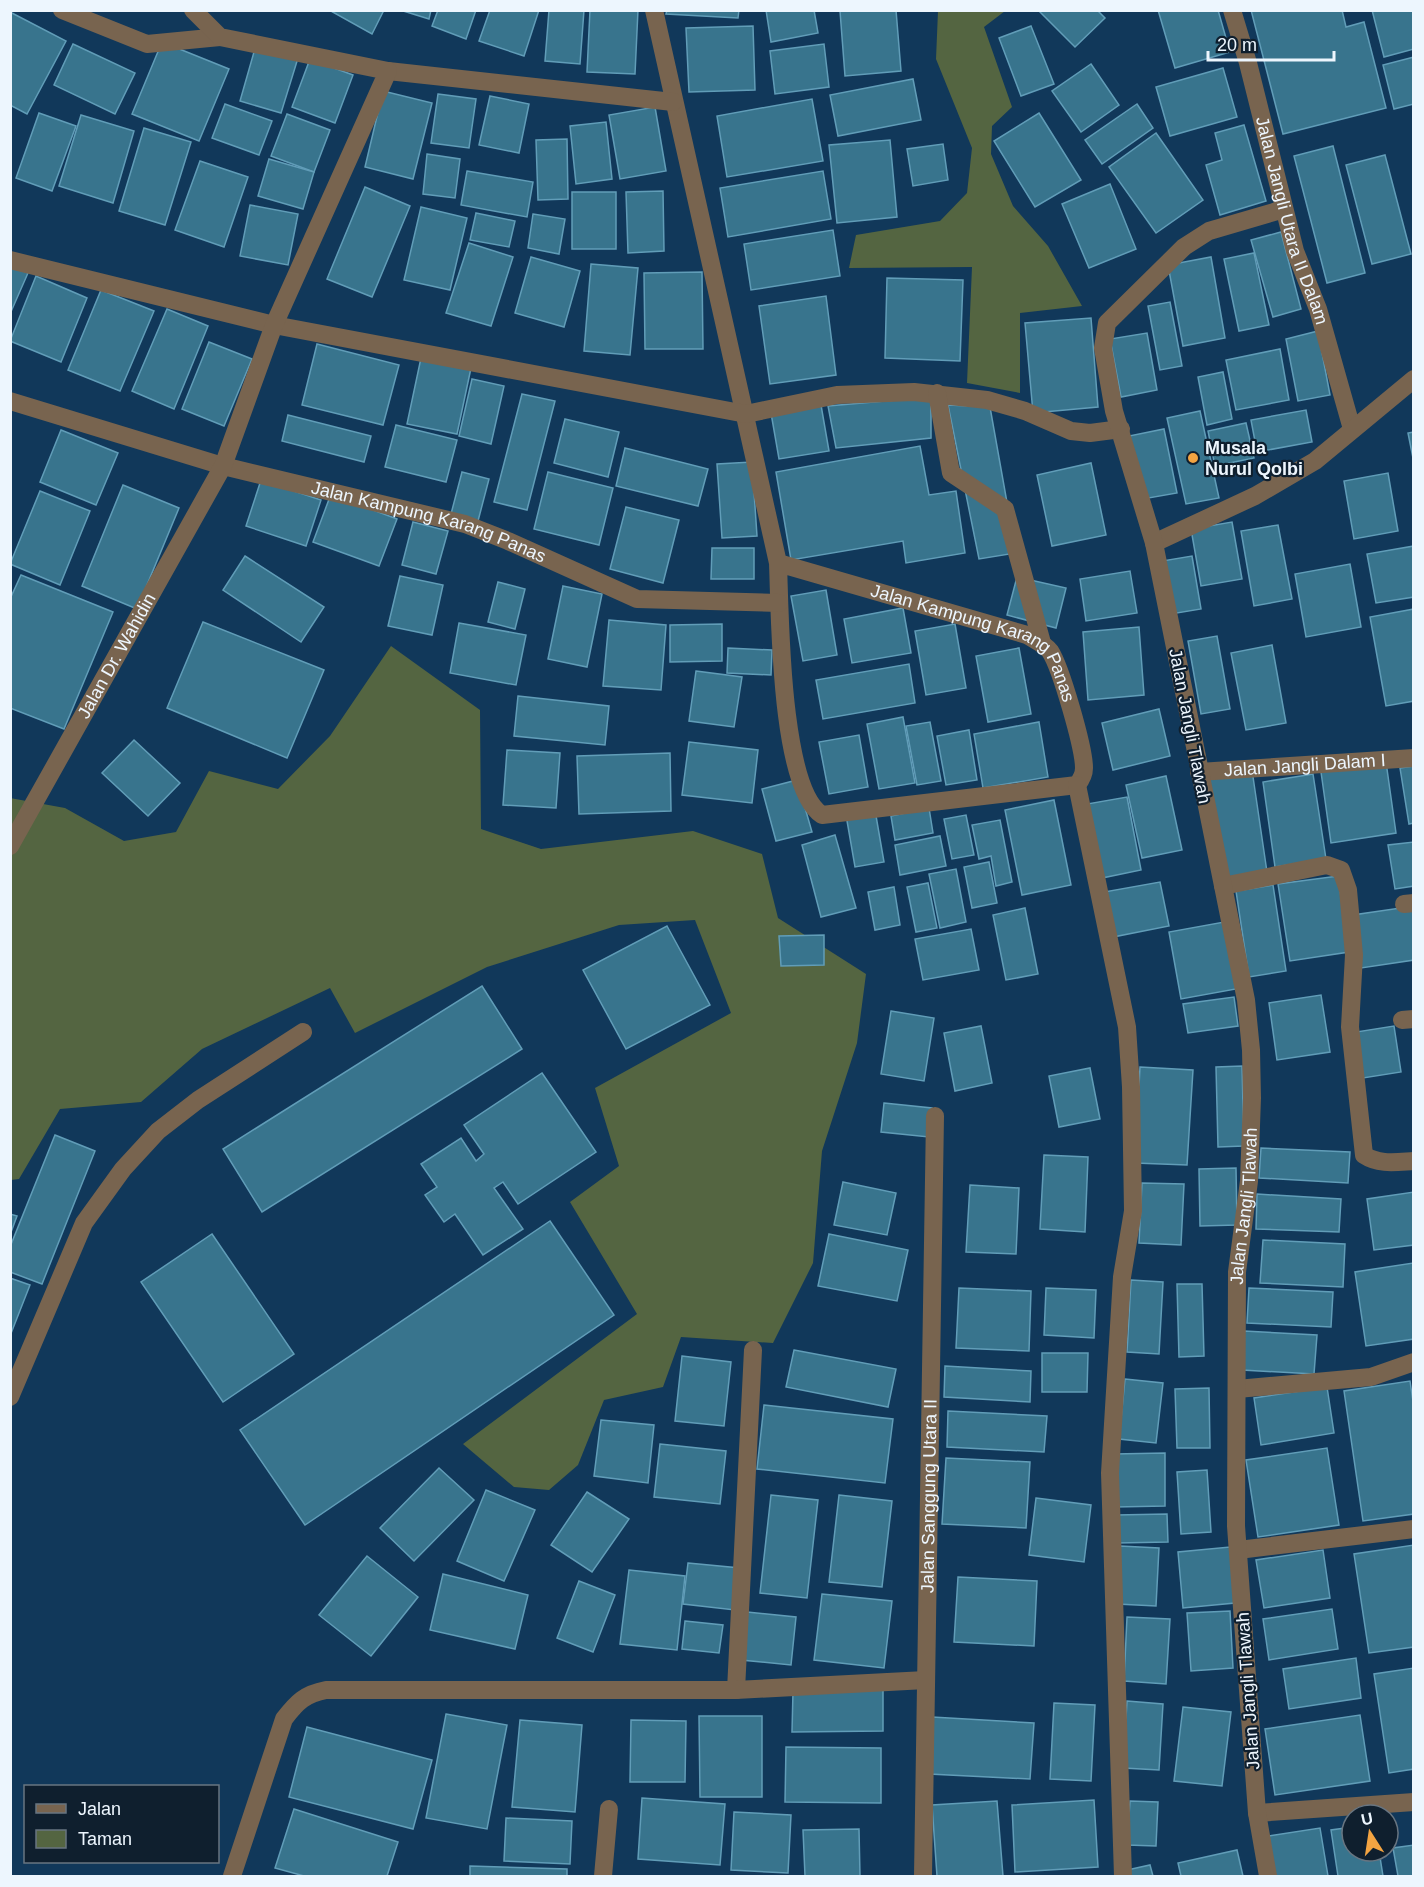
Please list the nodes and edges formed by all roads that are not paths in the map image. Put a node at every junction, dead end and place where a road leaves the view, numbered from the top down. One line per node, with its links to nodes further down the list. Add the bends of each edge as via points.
1 (62, 10): 5 (street, via 147,44)
2 (193, 10): 5 (street)
3 (654, 10): 7 (street)
4 (1232, 10): 8 (street, Jalan Jangli Utara II Dalam)
5 (220, 37): 6 (street)
6 (388, 71): 7 (street); 10 (street)
7 (673, 102): 14 (street)
8 (1284, 209): 15 (street, Jalan Jangli Tlawah, via 1209,231 1192,241 1107,323 1103,348); 16 (street, Jalan Jangli Utara II Dalam)
9 (10, 260): 10 (street)
10 (274, 325): 14 (street); 17 (street)
11 (1413, 379): 16 (street)
12 (937, 393): 14 (street, via 837,395); 15 (street, via 987,400 1071,431); 21 (street, via 951,473 1005,509)
13 (10, 401): 17 (street, Jalan Kampung Karang Panas)
14 (746, 414): 19 (street)
15 (1121, 429): 18 (street, Jalan Jangli Tlawah)
16 (1352, 429): 18 (street, via 1315,461 1256,496)
17 (223, 466): 20 (street, Jalan Kampung Karang Panas, via 465,524 637,599); 25 (street, Jalan Dr. Wahidin)
18 (1154, 543): 23 (street, Jalan Jangli Tlawah)
19 (778, 563): 20 (street); 21 (street, Jalan Kampung Karang Panas, via 1027,635)
20 (779, 603): 24 (street, via 783,677 799,780 813,810 822,815)
21 (1042, 643): 24 (street, Jalan Kampung Karang Panas, via 1054,660 1082,754 1084,770)
22 (1413, 758): 23 (street, Jalan Jangli Dalam I)
23 (1198, 772): 26 (street, Jalan Jangli Tlawah)
24 (1077, 785): 44 (street, via 1127,1027 1131,1087 1132,1211 1122,1277 1110,1473)
25 (10, 846)
26 (1223, 886): 29 (street, via 1327,865 1341,870 1354,955 1350,1027 1364,1155 1389,1163); 32 (street, Jalan Jangli Tlawah, via 1246,1000 1251,1050 1249,1181 1238,1272)
27 (303, 1032): 33 (street, via 158,1131 123,1169 84,1223)
28 (935, 1116): 36 (street, Jalan Sanggung Utara II)
29 (1413, 1161)
30 (753, 1350): 37 (street)
31 (1413, 1362): 32 (street, via 1371,1377)
32 (1237, 1389): 35 (street, Jalan Jangli Tlawah)
33 (10, 1397)
34 (1413, 1529): 35 (street)
35 (1238, 1550): 40 (street, Jalan Jangli Tlawah)
36 (926, 1680): 37 (street); 43 (street, Jalan Sanggung Utara II)
37 (736, 1690): 41 (street, via 311,1692 298,1700 284,1719)
38 (1413, 1802): 40 (street)
39 (609, 1809): 42 (street)
40 (1257, 1813): 45 (street, Jalan Jangli Tlawah)
41 (232, 1876)
42 (603, 1876)
43 (923, 1876)
44 (1124, 1876)
45 (1268, 1876)

